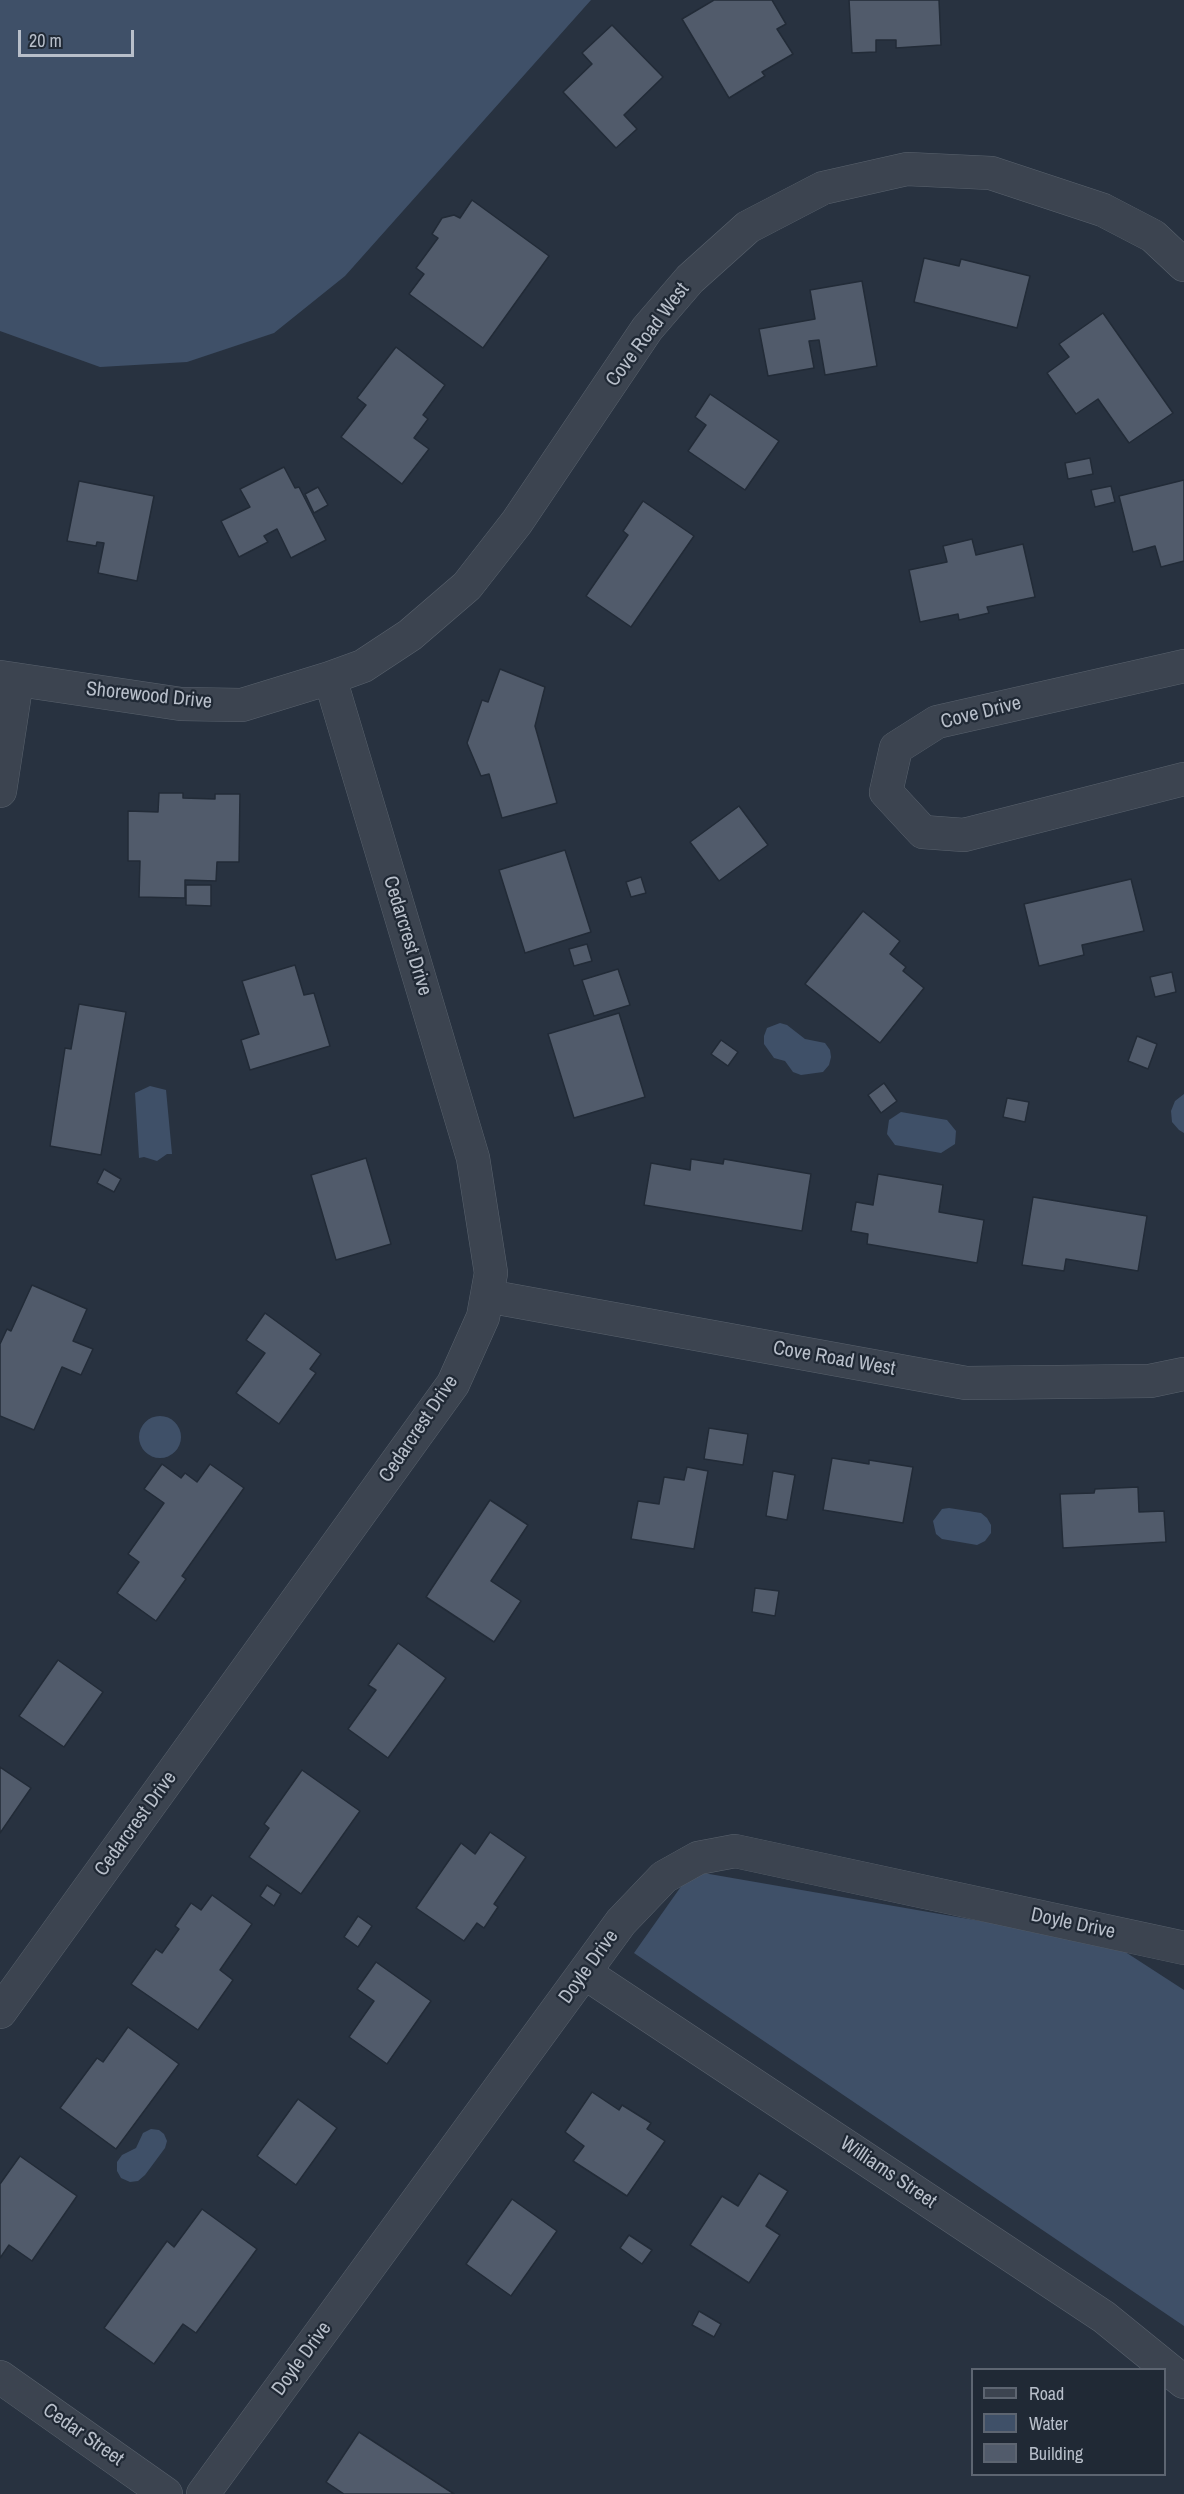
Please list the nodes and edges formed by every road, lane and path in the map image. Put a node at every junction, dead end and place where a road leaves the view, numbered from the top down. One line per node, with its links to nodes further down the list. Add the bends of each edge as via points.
1 (1184, 265): 4 (street, Cove Road West, via 1153,237 1103,210 991,173 907,169 823,188 748,226 690,279 647,329 517,522 467,586 410,635 363,666)
2 (1184, 666): 5 (street, Cove Drive, via 937,722 896,748 886,792 922,832 964,835)
3 (8, 678): 4 (street, Shorewood Drive, via 181,704 242,705); 6 (street)
4 (330, 678): 7 (street, Cedarcrest Drive, via 473,1158 491,1273)
5 (1184, 778)
6 (0, 791)
7 (487, 1296): 8 (street, Cove Road West, via 966,1383 1150,1381); 11 (street, Cedarcrest Drive, via 483,1317 453,1384)
8 (1184, 1374)
9 (1184, 1948): 10 (street, Doyle Drive, via 735,1851 698,1858 664,1877 621,1922)
10 (585, 1972): 13 (street, Williams Street, via 1104,2317); 15 (street, Doyle Drive)
11 (0, 2012)
12 (0, 2377): 14 (street, Cedar Street)
13 (1184, 2382)
14 (166, 2494)
15 (203, 2494)

